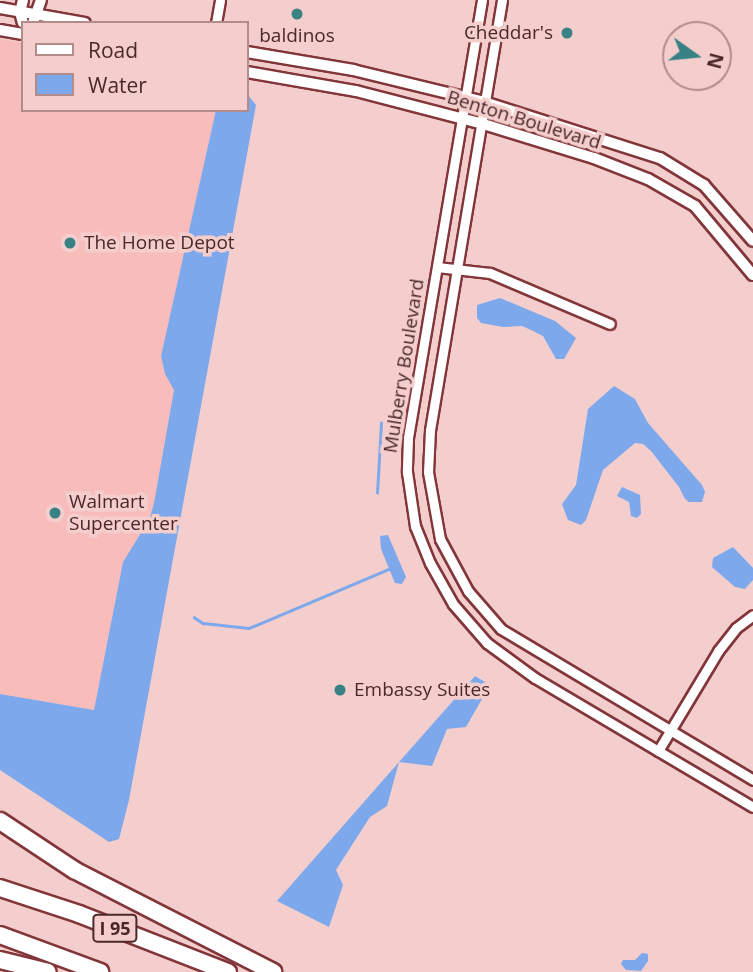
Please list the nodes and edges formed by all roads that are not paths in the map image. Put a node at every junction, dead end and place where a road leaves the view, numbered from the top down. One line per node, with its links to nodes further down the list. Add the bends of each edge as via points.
1 (41, 0): 7 (street)
2 (220, 0): 9 (street)
3 (482, 0): 14 (street, Mulberry Boulevard)
4 (502, 0): 15 (street, Mulberry Boulevard)
5 (0, 8): 6 (street)
6 (22, 11): 7 (street)
7 (35, 19): 8 (street)
8 (60, 21)
9 (216, 21)
10 (0, 30): 11 (street)
11 (21, 34)
12 (248, 51): 14 (street, Benton Boulevard, via 353,70)
13 (248, 72): 16 (street, Benton Boulevard, via 356,91)
14 (464, 98): 15 (street, Benton Boulevard); 16 (street, Mulberry Boulevard)
15 (484, 102): 17 (street, Mulberry Boulevard); 18 (street, Benton Boulevard, via 660,158 704,186)
16 (461, 118): 17 (street, Benton Boulevard); 19 (street, Mulberry Boulevard)
17 (480, 123): 20 (street, Mulberry Boulevard); 21 (street, Benton Boulevard, via 648,179 695,206)
18 (753, 241)
19 (437, 267): 20 (street); 25 (street, Mulberry Boulevard, via 407,455 411,505 430,563 459,612 487,643 535,678)
20 (456, 270): 22 (street, via 489,273); 24 (street, Mulberry Boulevard, via 429,444 428,472 440,539 468,591 501,629)
21 (753, 275)
22 (610, 324)
23 (753, 615): 24 (street, via 718,651)
24 (671, 731): 25 (street); 26 (street, Mulberry Boulevard)
25 (658, 751): 27 (street, Mulberry Boulevard)
26 (753, 780)
27 (753, 807)
28 (0, 821): 35 (highway, via 74,870)
29 (0, 888): 34 (highway, I 95)
30 (0, 935): 33 (highway, I 95)
31 (0, 960): 32 (highway)
32 (48, 972)
33 (100, 972)
34 (228, 972)
35 (273, 972)

